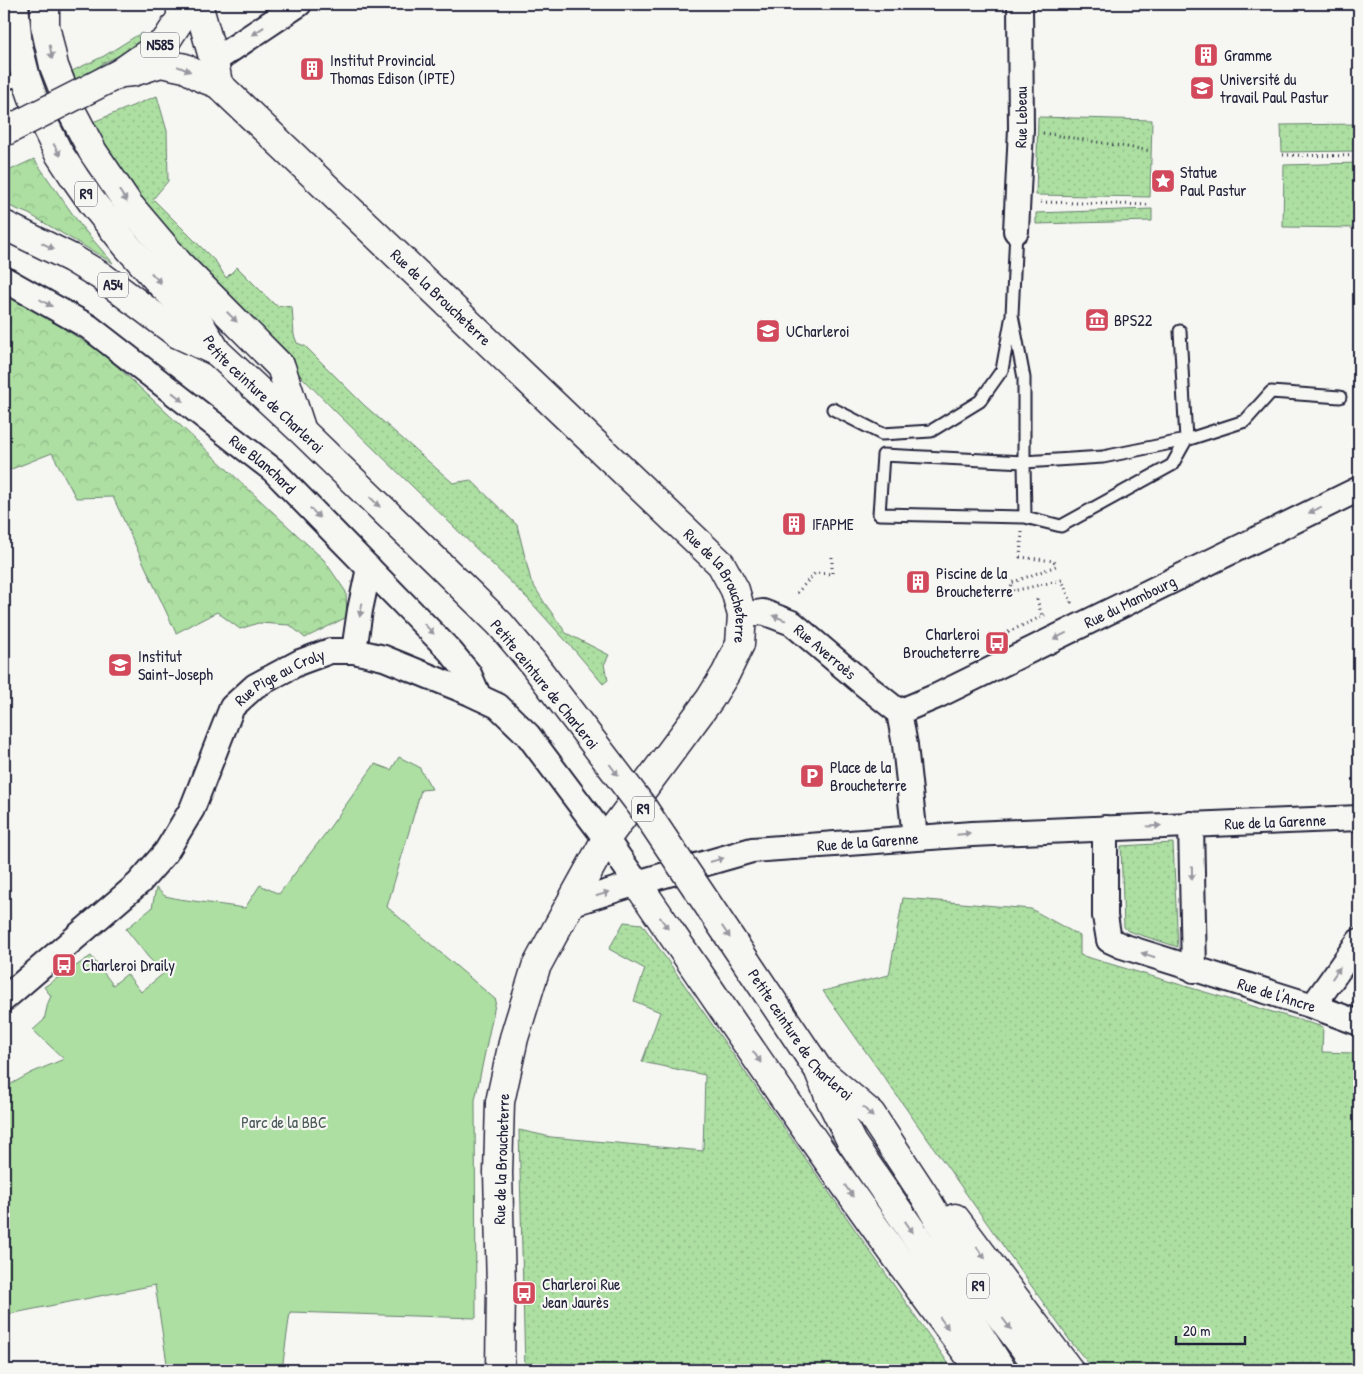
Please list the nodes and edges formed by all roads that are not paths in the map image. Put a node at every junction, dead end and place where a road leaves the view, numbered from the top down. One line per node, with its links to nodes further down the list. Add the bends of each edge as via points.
1 (14, 4): 9 (main road, Petite ceinture de Charleroi / R9, via 18,46)
2 (45, 4): 19 (main road, one-way to 19, via 45,25 54,66 72,112 93,152 129,205 180,264 281,367)
3 (182, 4): 7 (main road, N585, via 181,18 166,41)
4 (198, 4): 8 (main road)
5 (298, 4): 8 (street, one-way to 8)
6 (1020, 4): 12 (street, Rue Lebeau, via 1022,129)
7 (120, 73): 8 (main road, N585, one-way to 8, via 161,63 185,68 202,78); 10 (main road, N585, bridge)
8 (216, 73): 25 (main road, Rue de la Broucheterre / N585, via 721,564 735,590)
9 (15, 81): 16 (main road, Petite ceinture de Charleroi / R9, one-way to 16, via 37,109 58,152 92,202 161,284 196,318)
10 (4, 132)
11 (4, 225): 16 (main road, A54, one-way to 16, via 71,258 178,334)
12 (1016, 231): 14 (lane)
13 (4, 279): 24 (street, Rue Blanchard, one-way to 24, via 89,327 273,470)
14 (1012, 315): 18 (lane, via 1002,370 980,401 932,431 882,434); 21 (lane, via 1024,378)
15 (1180, 331): 20 (lane)
16 (217, 352): 19 (main road, Petite ceinture de Charleroi / R9)
17 (1340, 397): 20 (lane, via 1271,392 1245,421)
18 (833, 410)
19 (303, 432): 41 (main road, Petite ceinture de Charleroi / R9, one-way to 41, bridge, via 500,624 532,662 641,805)
20 (1186, 440): 21 (lane, via 1103,457); 23 (lane, via 1172,465 1061,526)
21 (1024, 462): 23 (lane); 23 (lane, via 883,455 879,514)
22 (1359, 489): 28 (street, Rue du Mambourg, one-way to 28)
23 (1026, 517)
24 (369, 568): 26 (street, one-way to 26); 27 (street, Rue Blanchard, one-way to 27, via 450,651 469,674)
25 (742, 615): 28 (street, Rue Averroès, one-way to 25, via 792,623 763,612); 33 (main road, Rue de la Broucheterre / N585, via 740,644 722,680)
26 (354, 651): 27 (street, Rue Pige au Croly, via 384,658); 38 (street, Rue Pige au Croly, via 330,652 300,662 255,686 232,707 192,809 166,852 139,884)
27 (479, 697): 33 (street, Rue Pige au Croly, via 498,706 528,735)
28 (900, 712): 32 (street)
29 (1359, 818): 30 (street, Rue de la Garenne)
30 (1191, 824): 31 (street, Rue de la Garenne, one-way to 30); 37 (street, one-way to 37)
31 (1105, 828): 32 (street, Rue de la Garenne, one-way to 31); 37 (street, one-way to 31, via 1109,940 1105,916)
32 (915, 838): 34 (street, Rue de la Garenne, one-way to 32, via 752,850)
33 (606, 839): 34 (street, Rue Pige au Croly); 35 (main road, Rue de la Broucheterre / N585)
34 (637, 883): 35 (street, Rue de la Garenne, one-way to 34); 44 (main road, one-way to 44, via 846,1188)
35 (570, 904): 43 (main road, Rue de la Broucheterre / N585, via 536,967 514,1038 500,1102)
36 (1359, 940): 39 (street, one-way to 36)
37 (1194, 970): 39 (street, Rue de l'Ancre)
38 (4, 999)
39 (1313, 1006): 40 (street, Rue de l'Ancre)
40 (1359, 1022)
41 (818, 1069): 42 (main road, Petite ceinture de Charleroi / R9, one-way to 42, via 871,1114); 45 (main road, one-way to 45, via 852,1143)
42 (924, 1195): 46 (main road, Petite ceinture de Charleroi / R9, one-way to 46, via 975,1282); 47 (main road, one-way to 47, via 949,1210)
43 (500, 1370)
44 (980, 1370)
45 (1002, 1370)
46 (1041, 1370)
47 (1070, 1370)

